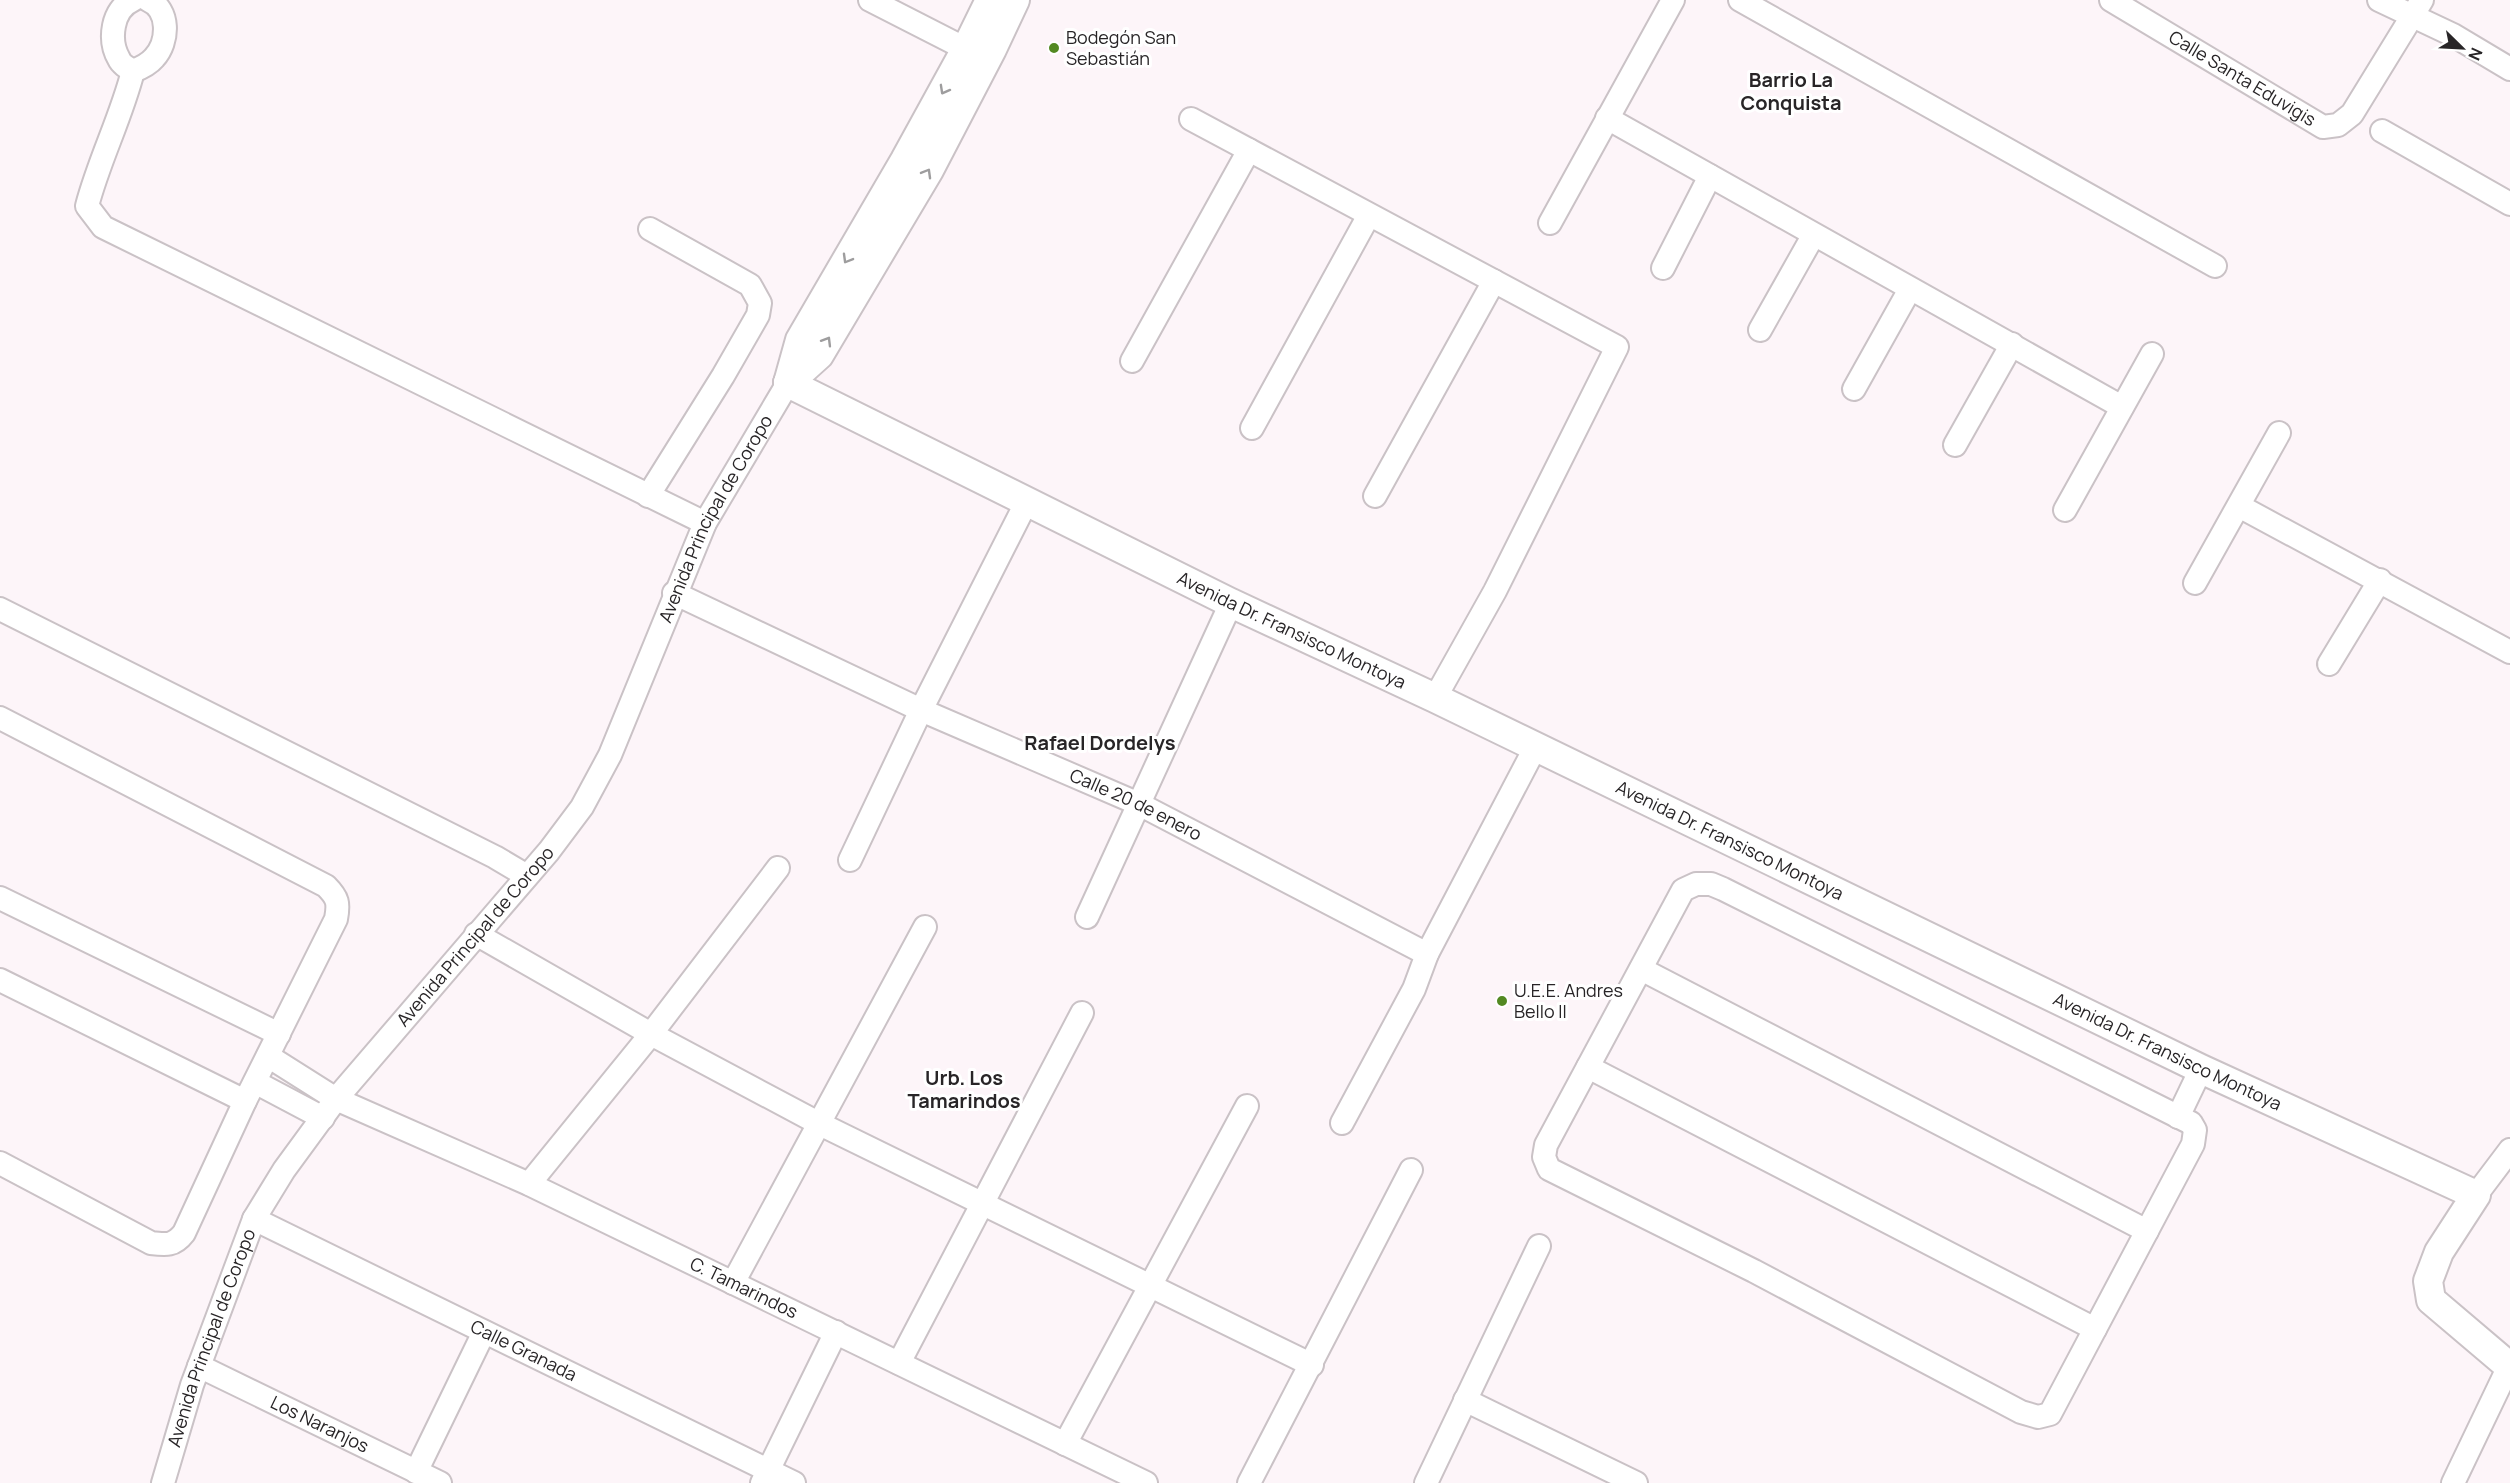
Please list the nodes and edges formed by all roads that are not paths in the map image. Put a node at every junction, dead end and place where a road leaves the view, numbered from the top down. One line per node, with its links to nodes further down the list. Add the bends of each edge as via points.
1 (133, 0): 13 (street, via 125,3 113,22 119,61)
2 (148, 0): 13 (street, via 157,4 165,16 164,36 156,57)
3 (870, 0): 11 (street)
4 (990, 0): 11 (main road, Avenida Principal de Coropo)
5 (1015, 0): 32 (main road, Avenida Principal de Coropo, one-way to 5, via 819,355 929,170)
6 (1672, 0): 14 (street)
7 (1740, 0): 24 (street)
8 (2111, 0): 10 (street, Calle Santa Eduvigis, via 2323,128 2338,125 2352,114)
9 (2379, 0): 10 (street)
10 (2416, 8): 12 (street)
11 (966, 50): 32 (main road, Avenida Principal de Coropo, one-way to 32, via 800,340)
12 (2510, 69)
13 (133, 71): 38 (street, via 125,104 94,178 87,206 103,227)
14 (1607, 118): 18 (street); 21 (street)
15 (1191, 119): 17 (street)
16 (2382, 131): 19 (street)
17 (1249, 150): 20 (street); 31 (street)
18 (1710, 176): 23 (street); 25 (street)
19 (2510, 204)
20 (1369, 215): 26 (street); 35 (street)
21 (1550, 223)
22 (650, 229): 38 (street, via 750,285 759,303 758,315 723,376)
23 (1812, 236): 27 (street); 28 (street)
24 (2215, 266)
25 (1663, 268)
26 (1494, 281): 39 (street); 51 (street, via 1617,347 1495,591)
27 (1910, 289): 29 (street); 33 (street)
28 (1760, 330)
29 (2012, 344): 34 (street); 37 (street)
30 (2152, 354): 34 (street)
31 (1132, 361)
32 (788, 383): 40 (main road, Avenida Dr. Fransisco Montoya); 43 (street, Avenida Principal de Coropo)
33 (1854, 389)
34 (2122, 407): 42 (street)
35 (1252, 428)
36 (2279, 433): 41 (street)
37 (1955, 445)
38 (648, 496): 43 (street)
39 (1375, 496)
40 (1026, 503): 47 (main road, Avenida Dr. Fransisco Montoya); 52 (street)
41 (2239, 506): 44 (street); 45 (street)
42 (2065, 510)
43 (705, 523): 46 (street, Avenida Principal de Coropo)
44 (2380, 580): 49 (street); 50 (street)
45 (2195, 583)
46 (674, 593): 52 (street, Calle 20 de enero); 58 (street, Avenida Principal de Coropo, via 610,755 582,807)
47 (1231, 603): 51 (main road, Avenida Dr. Fransisco Montoya); 55 (street)
48 (0, 609): 58 (street)
49 (2510, 652)
50 (2329, 664)
51 (1435, 699): 54 (main road, Avenida Dr. Fransisco Montoya)
52 (921, 710): 55 (street, Calle 20 de enero); 56 (street)
53 (0, 718): 67 (street, via 326,886 336,895 336,919)
54 (1535, 748): 63 (street); 71 (main road, Avenida Dr. Fransisco Montoya)
55 (1139, 804): 60 (street); 63 (street, Calle 20 de enero)
56 (850, 860)
57 (778, 868): 68 (street)
58 (527, 876): 62 (street, Avenida Principal de Coropo)
59 (0, 898): 67 (street)
60 (1087, 917)
61 (925, 927): 78 (street)
62 (476, 934): 68 (street); 73 (street, Avenida Principal de Coropo)
63 (1427, 954): 77 (street, via 1414,989)
64 (1641, 969): 70 (street); 75 (street, via 1683,890 1696,884 1711,884); 86 (street)
65 (0, 980): 72 (street)
66 (1082, 1013): 84 (street)
67 (279, 1034): 69 (street)
68 (651, 1034): 78 (street); 82 (street)
69 (268, 1056): 72 (street); 73 (street, C. Tamarindos)
70 (1588, 1067): 90 (street); 90 (street, via 1546,1145 1544,1157 1549,1169 1754,1271 2029,1416 2050,1414)
71 (2201, 1069): 75 (street); 83 (main road, Avenida Dr. Fransisco Montoya)
72 (250, 1091): 76 (street); 80 (street, via 184,1233 171,1245 151,1243)
73 (336, 1099): 76 (street, Avenida Principal de Coropo); 82 (street, C. Tamarindos)
74 (1247, 1106): 89 (street)
75 (2178, 1117): 86 (street, via 2191,1123 2195,1138)
76 (322, 1118): 85 (street, Avenida Principal de Coropo)
77 (1342, 1123)
78 (820, 1124): 84 (street); 88 (street)
79 (2510, 1150): 83 (street)
80 (0, 1162)
81 (1411, 1170): 94 (street)
82 (529, 1184): 88 (street, C. Tamarindos)
83 (2476, 1195): 96 (main road, via 2439,1252 2428,1281 2431,1300)
84 (982, 1205): 89 (street); 93 (street)
85 (254, 1219): 91 (street, Calle Granada); 95 (street, Avenida Principal de Coropo)
86 (2147, 1231): 90 (street)
87 (1539, 1246): 97 (street)
88 (733, 1283): 92 (street, C. Tamarindos)
89 (1151, 1286): 94 (street); 98 (street)
90 (2095, 1329)
91 (484, 1332): 99 (street); 100 (street, Calle Granada)
92 (836, 1332): 93 (street, C. Tamarindos); 100 (street)
93 (899, 1363): 98 (street, C. Tamarindos)
94 (1312, 1365): 105 (street)
95 (199, 1366): 99 (street, Los Naranjos); 101 (street, Avenida Principal de Coropo)
96 (2509, 1367): 108 (street)
97 (1465, 1400): 106 (street); 107 (street)
98 (1065, 1444): 104 (street, C. Tamarindos)
99 (416, 1472): 102 (street, Los Naranjos)
100 (765, 1477): 103 (street, Calle Granada)
101 (163, 1483)
102 (440, 1483)
103 (794, 1483)
104 (1145, 1483)
105 (1249, 1483)
106 (1426, 1483)
107 (1636, 1483)
108 (2453, 1483)

